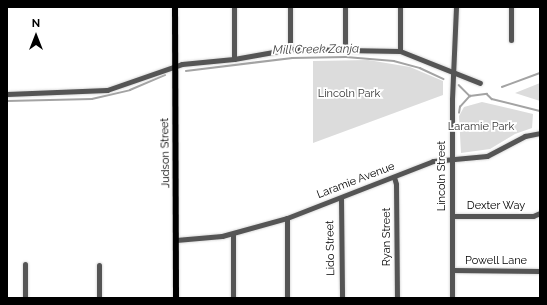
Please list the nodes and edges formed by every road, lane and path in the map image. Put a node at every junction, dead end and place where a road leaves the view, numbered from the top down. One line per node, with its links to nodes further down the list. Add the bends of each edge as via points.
1 (175, 7): 13 (main road, Judson Street)
2 (234, 7): 12 (street)
3 (290, 7): 9 (street)
4 (345, 7): 10 (street)
5 (400, 7): 11 (street)
6 (456, 7): 14 (street, Lincoln Street)
7 (511, 7): 8 (street)
8 (511, 40)
9 (290, 49): 10 (street); 12 (street)
10 (345, 50): 11 (street)
11 (400, 51): 14 (street)
12 (234, 59): 13 (street)
13 (175, 65): 16 (street, via 107,90); 25 (main road, Judson Street)
14 (452, 72): 15 (street); 18 (street, Lincoln Street)
15 (480, 83)
16 (7, 94)
17 (540, 132): 18 (street, Laramie Avenue, via 525,136 487,156)
18 (452, 159): 19 (street, Laramie Avenue, via 433,161); 22 (street, Lincoln Street)
19 (394, 177): 20 (street, Laramie Avenue); 36 (street, Ryan Street)
20 (341, 198): 23 (street, Laramie Avenue); 35 (street, Lido Street)
21 (540, 212): 22 (street, Dexter Way, via 533,216)
22 (452, 216): 28 (street, Lincoln Street)
23 (287, 218): 24 (street, Laramie Avenue); 34 (street)
24 (233, 234): 25 (street, Laramie Avenue, via 200,240); 33 (street)
25 (176, 240): 32 (main road, Judson Street)
26 (25, 264): 30 (street)
27 (99, 265): 31 (street)
28 (452, 270): 29 (street, Powell Lane); 37 (street, Lincoln Street)
29 (540, 271)
30 (25, 298)
31 (99, 298)
32 (176, 298)
33 (233, 298)
34 (287, 298)
35 (342, 298)
36 (397, 298)
37 (452, 298)

